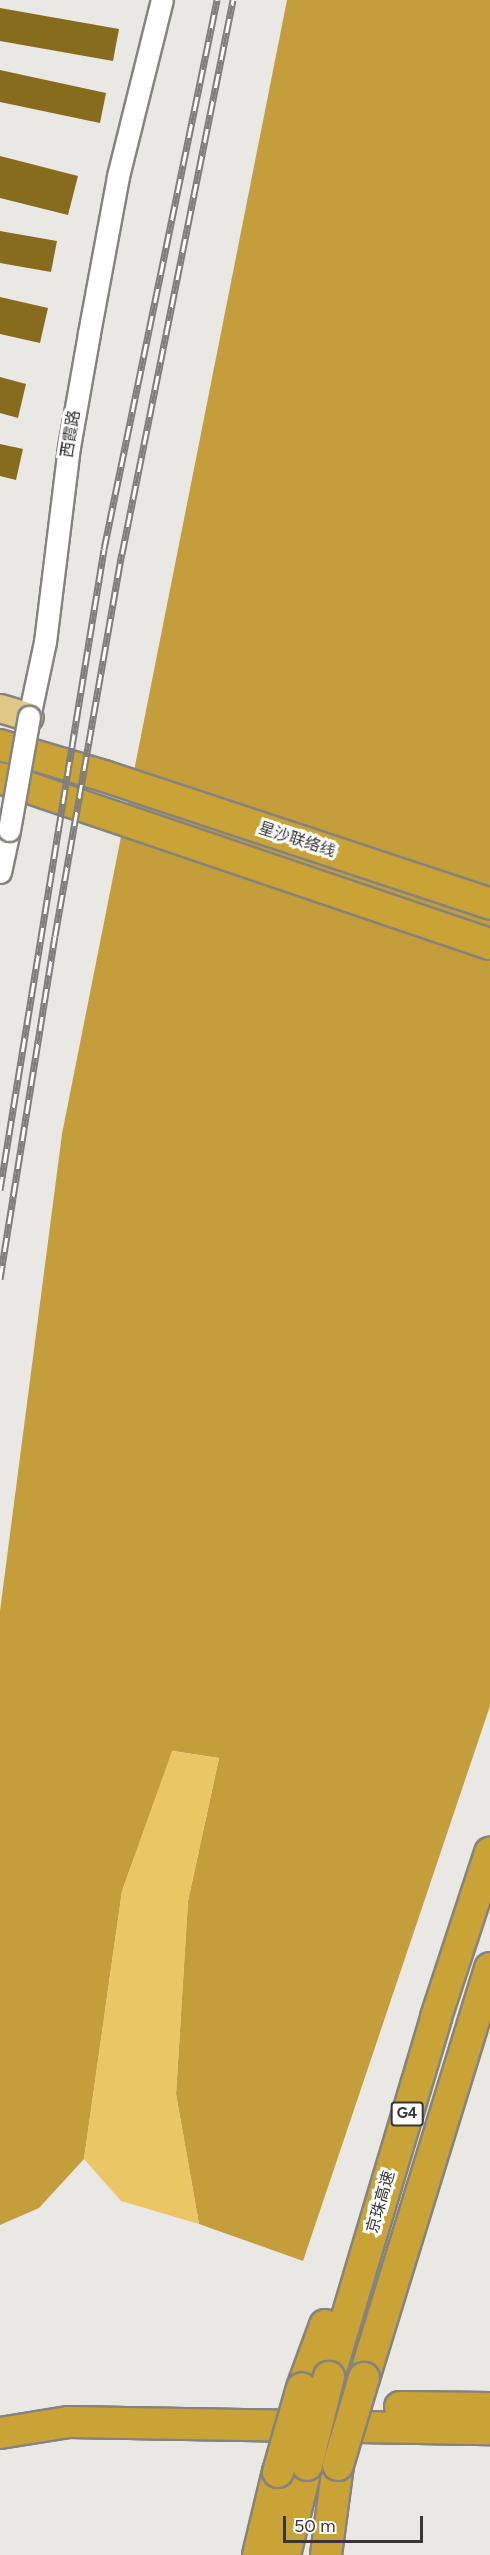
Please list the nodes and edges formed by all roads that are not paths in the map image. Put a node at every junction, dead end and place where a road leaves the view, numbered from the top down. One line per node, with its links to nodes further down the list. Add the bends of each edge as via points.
1 (162, 0): 3 (street, 西霞路, via 118,176 69,447 45,642)
2 (0, 708): 3 (main road)
3 (29, 717): 6 (street, 西霞路, bridge)
4 (0, 746): 8 (highway, 星沙联络线, via 104,776)
5 (0, 778): 9 (highway)
6 (7, 814): 7 (street, 西霞路)
7 (0, 872)
8 (490, 904)
9 (490, 944)
10 (490, 1853): 12 (highway, 京珠高速 / G4)
11 (490, 1968): 19 (highway, G4, bridge, via 338,2465)
12 (316, 2382): 17 (highway, bridge, via 278,2472); 18 (highway, 京珠高速 / G4, bridge, via 307,2465)
13 (490, 2408): 14 (highway, via 107,2403)
14 (0, 2416)
15 (490, 2429): 16 (highway, via 69,2422)
16 (0, 2433)
17 (258, 2555)
18 (285, 2555)
19 (326, 2555)

